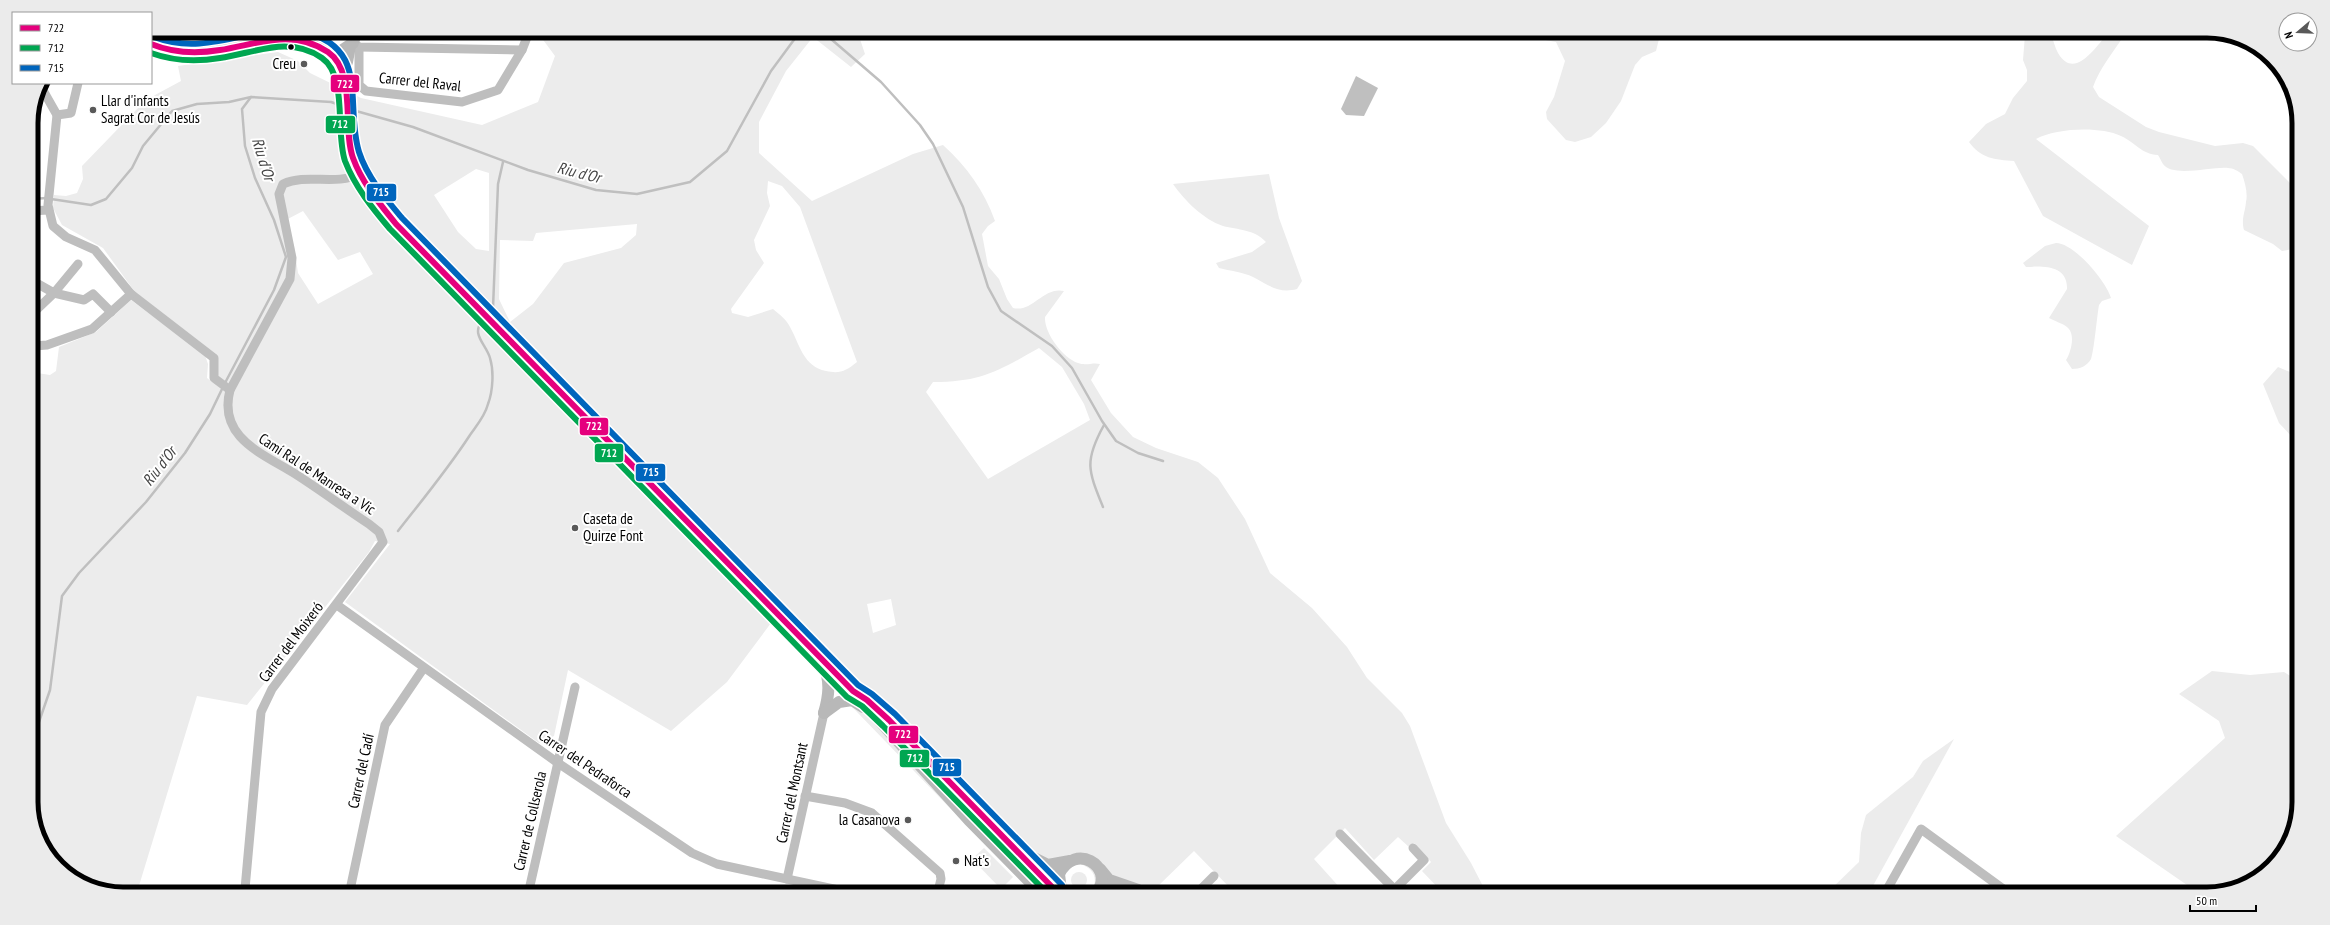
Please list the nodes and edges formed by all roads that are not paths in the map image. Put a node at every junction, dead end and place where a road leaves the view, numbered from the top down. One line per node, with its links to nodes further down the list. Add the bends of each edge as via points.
1 (208, 38): 8 (street)
2 (228, 38): 6 (street)
3 (527, 38): 7 (street, Carrer del Raval)
4 (355, 42): 7 (street); 7 (street, Carrer del Raval, via 360,85 366,91 462,102 498,90); 9 (main road); 10 (main road)
5 (152, 44): 8 (main road, via 167,50)
6 (239, 46): 8 (main road); 9 (main road, via 278,38 304,40 325,50)
7 (522, 50)
8 (199, 52)
9 (332, 57): 10 (main road)
10 (342, 70): 14 (main road, via 347,87 347,131 350,149)
11 (78, 84): 13 (street, via 71,113)
12 (42, 96): 13 (street)
13 (57, 116): 15 (street)
14 (360, 174): 24 (street, via 337,180 292,180 283,184 280,194 292,258 290,279); 27 (main road, via 384,209 481,311)
15 (48, 207): 16 (street); 19 (street, via 53,226 66,237 95,250)
16 (38, 209)
17 (78, 264): 20 (street)
18 (38, 285): 20 (street)
19 (131, 294): 22 (street); 24 (street, via 214,358 213,375 216,381)
20 (52, 295): 21 (street); 22 (street, via 84,300 93,294)
21 (38, 308)
22 (111, 312): 23 (street, via 92,329 47,346)
23 (38, 346)
24 (229, 389): 25 (street, Camí Ral de Manresa a Vic, via 230,419 249,447 299,476 369,524 379,532)
25 (382, 541): 26 (street, Carrer del Moixeró)
26 (336, 605): 28 (street, Carrer del Pedraforca); 43 (street, Carrer del Moixeró, via 272,689 261,712)
27 (821, 658): 30 (main road); 32 (main road, via 829,683)
28 (423, 669): 33 (street, Carrer del Pedraforca); 44 (street, Carrer del Cadí, via 385,725)
29 (575, 687): 33 (street, Carrer de Collserola)
30 (853, 691): 31 (main road); 37 (main road, via 889,720)
31 (869, 711): 32 (main road, via 852,700 839,702); 36 (main road)
32 (824, 713): 34 (street, Carrer del Montsant)
33 (558, 763): 42 (street, Carrer del Pedraforca, via 692,853 717,864); 45 (street, Carrer de Collserola)
34 (805, 796): 42 (street, Carrer del Montsant); 47 (street, via 845,803 872,813 940,873)
35 (1340, 834): 55 (street)
36 (988, 839): 48 (main road); 49 (main road)
37 (1013, 846): 39 (main road, via 1034,860 1048,865); 50 (main road)
38 (1413, 848): 56 (street, via 1424,860)
39 (1070, 861): 40 (main road, via 1084,858); 51 (main road, via 1059,874)
40 (1097, 867): 52 (main road, via 1102,876); 53 (main road, via 1109,880)
41 (1214, 876): 54 (street)
42 (787, 879): 46 (street, Carrer del Pedraforca)
43 (245, 887)
44 (351, 887)
45 (530, 887)
46 (824, 887)
47 (939, 887)
48 (1035, 887)
49 (1043, 887)
50 (1052, 887)
51 (1061, 887)
52 (1100, 887)
53 (1129, 887)
54 (1203, 887)
55 (1390, 887)
56 (1398, 887)
57 (1888, 887): 58 (street, via 1921,829)
58 (2000, 887)

